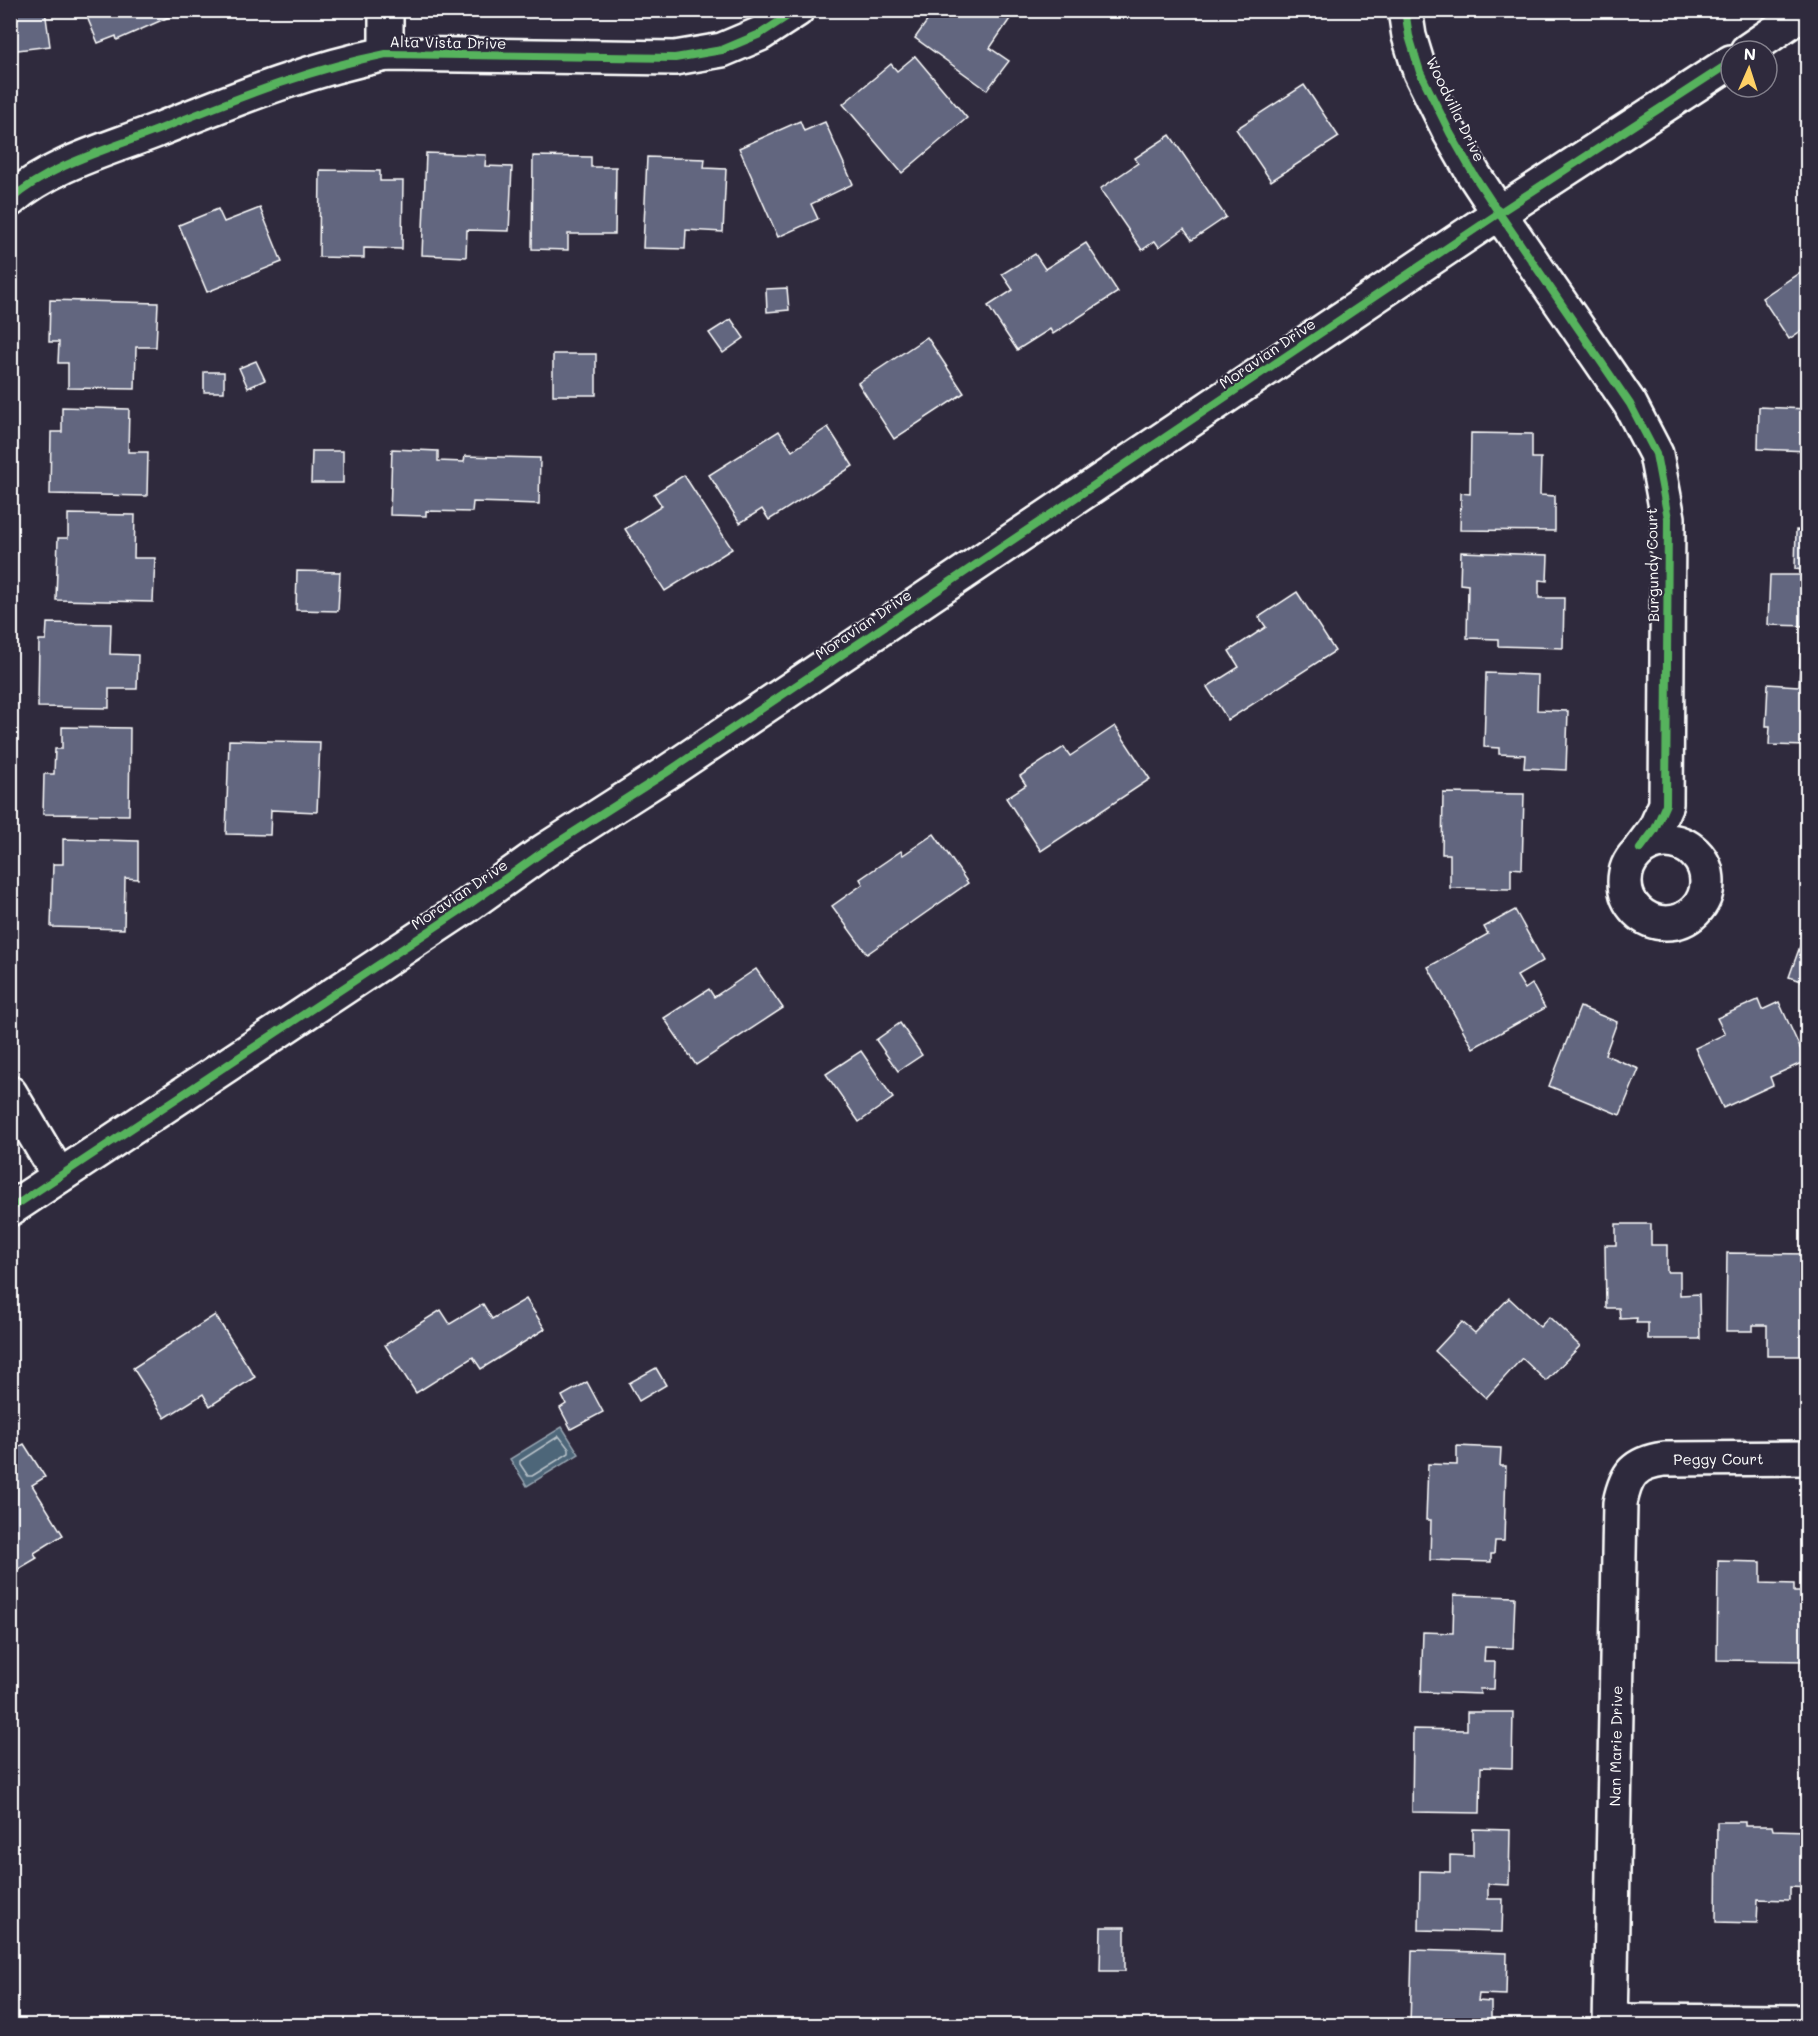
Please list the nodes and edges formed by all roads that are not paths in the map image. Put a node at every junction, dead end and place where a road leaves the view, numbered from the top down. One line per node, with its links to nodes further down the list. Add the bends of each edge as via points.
1 (386, 10): 6 (street)
2 (797, 10): 6 (street, Alta Vista Drive, via 760,34 722,50 675,58)
3 (1405, 10): 9 (street, Woodvilla Drive, via 1420,72 1450,133)
4 (1807, 10): 5 (street)
5 (1765, 39)
6 (386, 54): 8 (street, Alta Vista Drive, via 340,63 284,81 102,151 64,166)
7 (1719, 70): 9 (street, Moravian Drive)
8 (10, 200)
9 (1499, 213): 10 (street, Burgundy Court, via 1630,404 1656,454 1668,518); 14 (street, Moravian Drive, via 676,767)
10 (1666, 804): 11 (street, Burgundy Court); 12 (street, Burgundy Court)
11 (1640, 849): 12 (street, via 1665,841); 12 (street, Burgundy Court, via 1625,872 1624,886 1634,910 1658,924 1685,919 1704,900 1706,873)
12 (1691, 850)
13 (10, 1093): 14 (street)
14 (59, 1176): 15 (street, Moravian Drive)
15 (10, 1209)
16 (1808, 1458): 17 (street, Peggy Court, via 1664,1459)
17 (1634, 1469): 19 (street, Nan Marie Drive, via 1623,1485 1620,1503)
18 (1808, 2022): 19 (street)
19 (1610, 2023)

